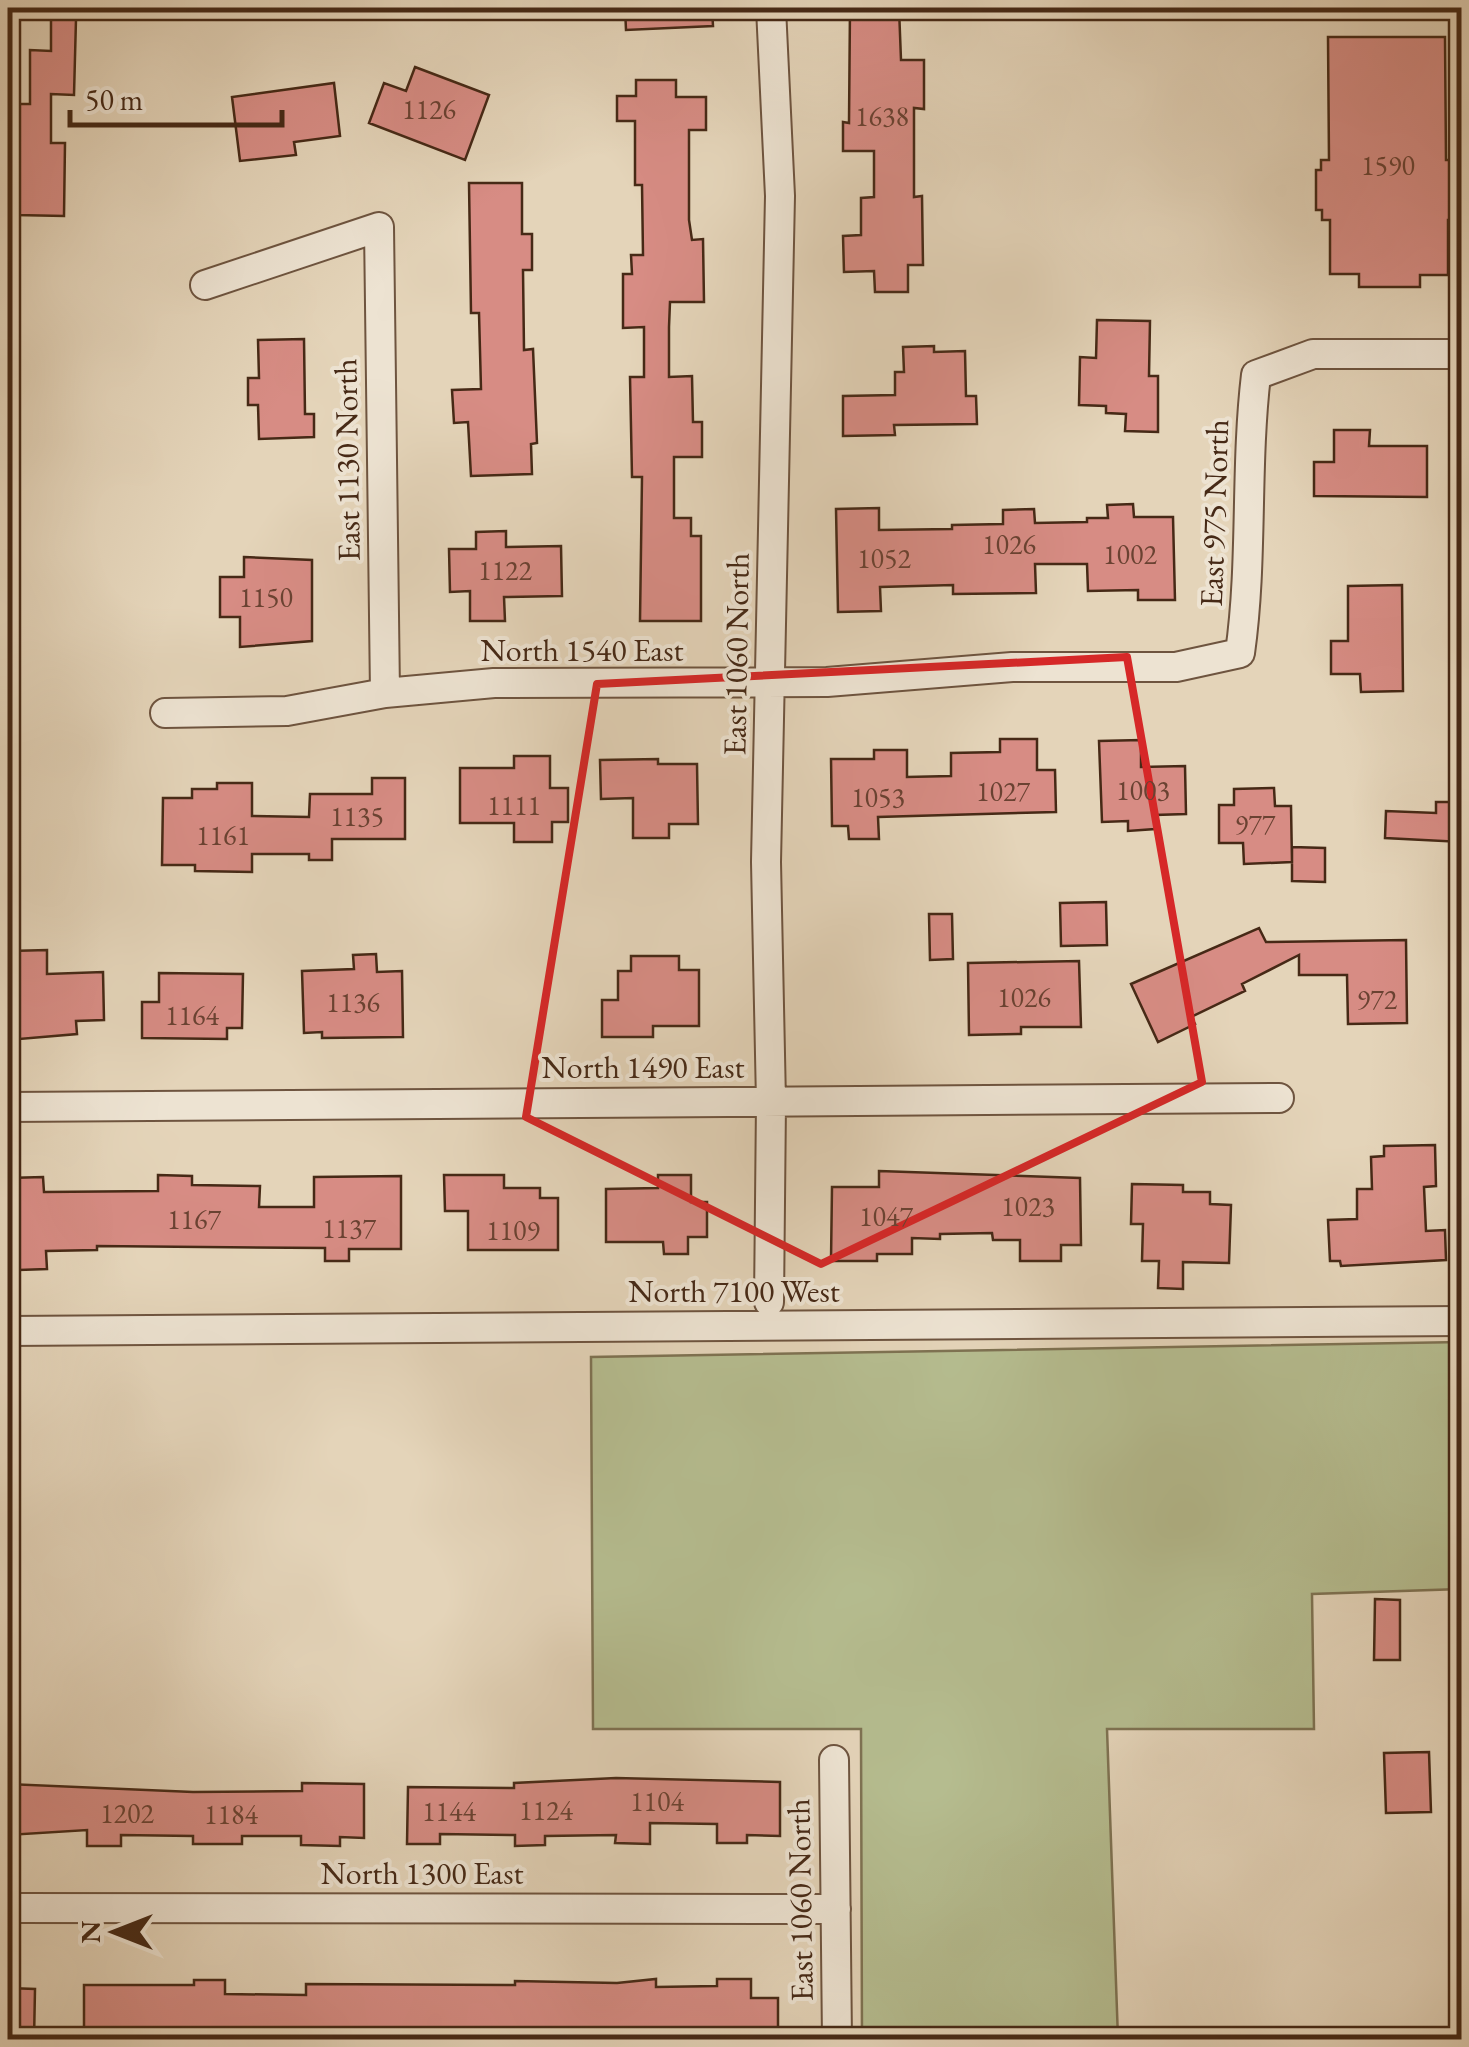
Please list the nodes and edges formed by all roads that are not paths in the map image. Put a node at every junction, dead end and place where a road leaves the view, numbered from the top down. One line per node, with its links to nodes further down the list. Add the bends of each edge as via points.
1 (771, 8): 5 (street, East 1060 North, via 780,196)
2 (205, 285): 6 (street, East 1130 North, via 379,227)
3 (1462, 354): 4 (street, East 975 North, via 1312,354 1256,375)
4 (1240, 653): 5 (street, North 1540 East, via 1176,666 1012,666)
5 (770, 684): 6 (street, North 1540 East, via 494,683); 9 (street, East 1060 North)
6 (385, 693): 7 (street, North 1540 East, via 288,710)
7 (165, 714)
8 (1278, 1098): 9 (street, North 1490 East)
9 (772, 1102): 10 (street, North 1490 East); 11 (street, East 1060 North)
10 (8, 1107)
11 (768, 1302)
12 (1462, 1321): 13 (street, North 7100 West)
13 (8, 1331)
14 (834, 1760): 16 (street, East 1060 North)
15 (8, 1908): 16 (street, North 1300 East)
16 (836, 1909): 17 (street, East 1060 North)
17 (837, 2040)

